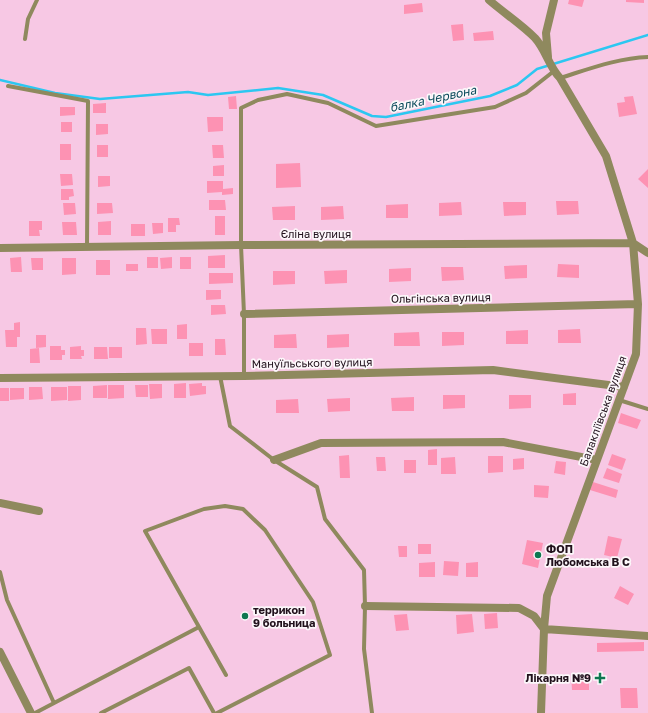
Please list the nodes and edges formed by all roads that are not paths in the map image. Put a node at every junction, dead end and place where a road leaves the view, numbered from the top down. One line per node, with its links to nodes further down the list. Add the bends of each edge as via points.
1 (37, 0): 4 (lane, via 28,19)
2 (489, 0): 6 (street, via 535,39)
3 (554, 0): 6 (street, via 546,33)
4 (25, 39)
5 (648, 57): 8 (lane, via 625,59)
6 (548, 58): 7 (street, Балакліївська вулиця)
7 (554, 71): 8 (street, Балакліївська вулиця); 11 (lane, via 526,93 495,106 376,126 328,103 287,94 258,100 241,108)
8 (560, 78): 10 (street, Балакліївська вулиця, via 606,156)
9 (8, 86): 12 (lane, via 88,101)
10 (633, 243): 11 (street, Єліна вулиця); 14 (street); 15 (street, Балакліївська вулиця)
11 (241, 245): 12 (street, Єліна вулиця); 16 (lane)
12 (87, 246): 13 (street, Єліна вулиця)
13 (0, 248)
14 (648, 254)
15 (638, 304): 16 (street, Ольгінська вулиця); 20 (street, Балакліївська вулиця, via 636,354)
16 (244, 314): 18 (lane)
17 (220, 376): 18 (street, Мануїльського вулиця); 19 (street, Мануїльського вулиця); 23 (lane, via 230,426)
18 (244, 376): 20 (street, Мануїльського вулиця, via 493,370)
19 (0, 378)
20 (624, 387): 21 (street, Балакліївська вулиця)
21 (619, 400): 22 (lane); 24 (street, Балакліївська вулиця)
22 (648, 409)
23 (274, 460): 24 (street, via 321,443 503,442); 28 (lane, via 316,487 325,519 364,570)
24 (597, 460): 30 (street, Балакліївська вулиця, via 547,596)
25 (0, 503): 26 (street)
26 (39, 511)
27 (0, 572): 34 (lane, via 7,600)
28 (365, 606): 30 (street, via 519,608 534,616); 40 (lane, via 364,649)
29 (199, 627): 33 (lane); 34 (lane); 39 (lane, via 145,531 204,509 225,506 242,509 264,530 313,602 330,655)
30 (544, 629): 31 (street); 41 (street, Балакліївська вулиця)
31 (648, 636)
32 (0, 652): 35 (street)
33 (226, 675)
34 (54, 703): 36 (lane)
35 (31, 713)
36 (35, 713)
37 (101, 713): 38 (lane, via 189,668)
38 (214, 713)
39 (217, 713)
40 (372, 713)
41 (541, 713)

